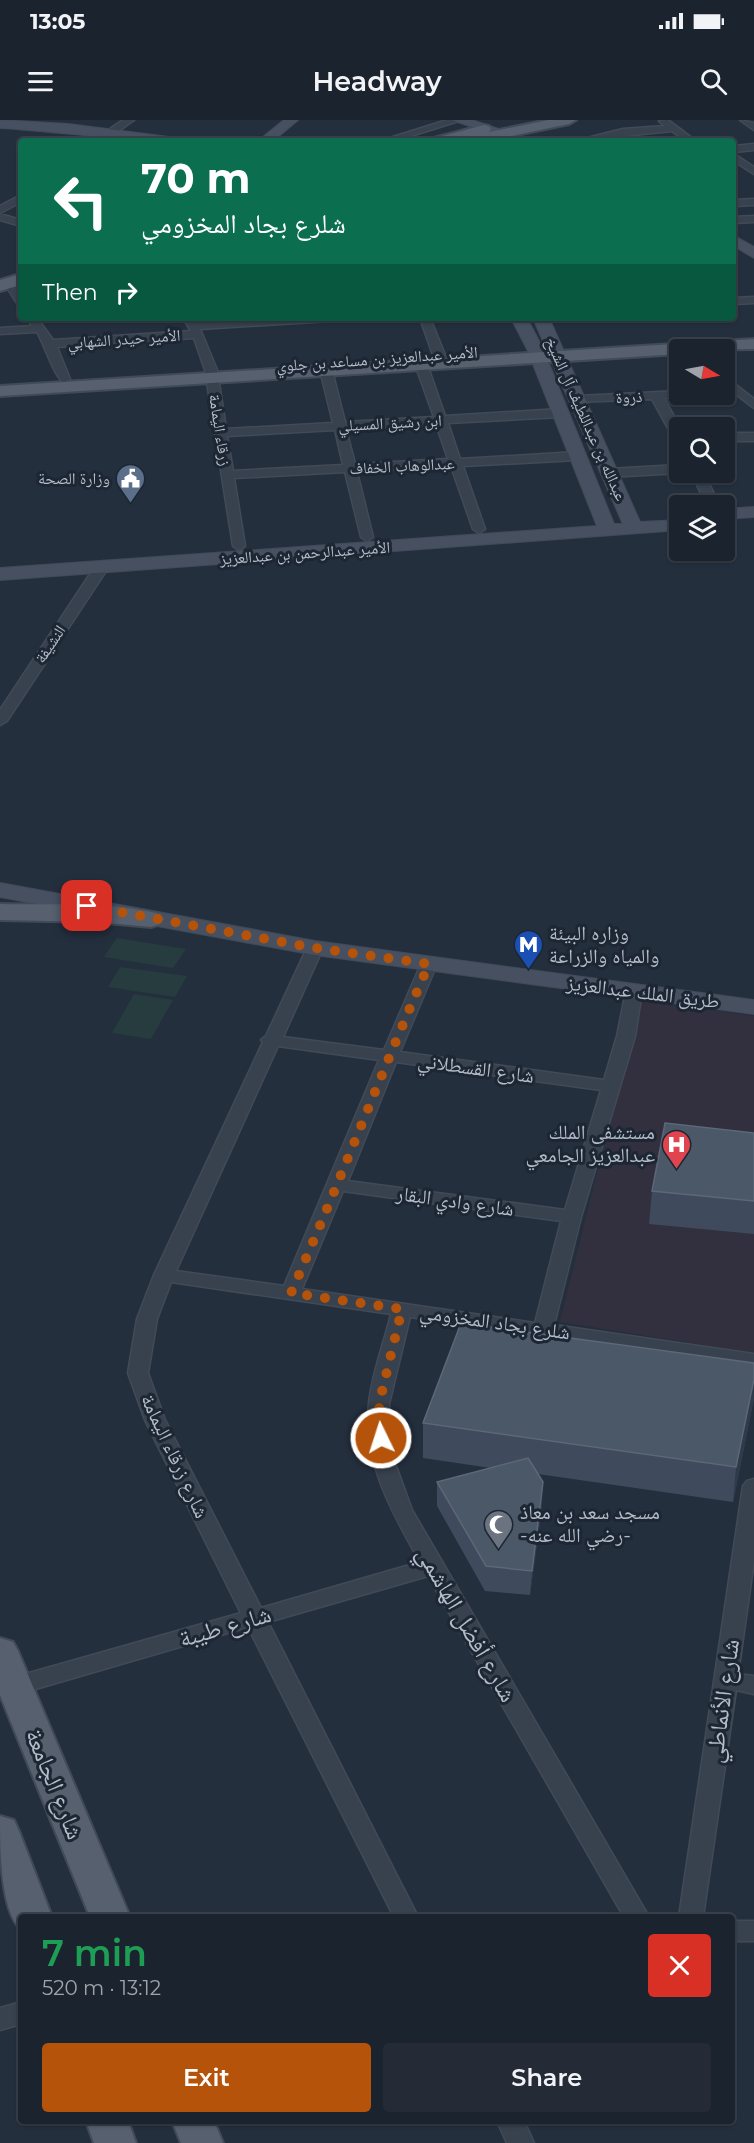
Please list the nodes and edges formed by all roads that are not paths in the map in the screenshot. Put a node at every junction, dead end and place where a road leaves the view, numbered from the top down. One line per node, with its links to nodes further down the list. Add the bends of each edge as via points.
1 (129, 120): 13 (street)
2 (457, 120): 9 (street); 18 (street)
3 (528, 120): 9 (main road)
4 (569, 120): 9 (main road)
5 (663, 120): 11 (street)
6 (745, 120): 10 (street)
7 (0, 124): 13 (street)
8 (297, 124): 16 (street); 17 (street)
9 (496, 127): 19 (main road); 20 (main road); 21 (street); 22 (street)
10 (754, 127)
11 (674, 128): 23 (street); 24 (street)
12 (0, 129): 13 (street)
13 (107, 135): 14 (street); 15 (street)
14 (118, 138)
15 (138, 138)
16 (271, 138)
17 (288, 138)
18 (395, 138)
19 (451, 138)
20 (473, 138)
21 (520, 138)
22 (537, 138)
23 (594, 138)
24 (687, 138)
25 (754, 147): 26 (street)
26 (736, 149)
27 (736, 159): 28 (street)
28 (751, 173)
29 (18, 200): 32 (street)
30 (754, 202): 31 (street)
31 (736, 203)
32 (0, 210)
33 (0, 217): 36 (street)
34 (754, 219): 35 (street)
35 (736, 220)
36 (18, 222)
37 (736, 227): 38 (street)
38 (754, 238)
39 (736, 241): 40 (street)
40 (754, 254)
41 (7, 281): 42 (street)
42 (18, 297)
43 (754, 300): 44 (street)
44 (736, 301)
45 (34, 321): 51 (street)
46 (259, 321): 50 (street, الأمير حيدر الشهابي)
47 (425, 321): 60 (street)
48 (520, 321): 59 (street, عبدالله بن عبداللطيف آل الشيخ)
49 (542, 321): 58 (street, عبدالله بن عبداللطيف آل الشيخ)
50 (193, 326): 54 (street, الأمير حيدر الشهابي); 63 (street, زرقاء اليمامة)
51 (40, 329): 52 (street); 54 (street)
52 (0, 331)
53 (754, 337): 58 (main road, الأمير عبدالعزيز بن مساعد بن جلوي)
54 (50, 344): 64 (street)
55 (754, 344): 56 (main road)
56 (735, 345)
57 (669, 349): 58 (main road)
58 (557, 351): 59 (main road, الأمير عبدالعزيز بن مساعد بن جلوي); 73 (street, عبدالله بن عبداللطيف آل الشيخ)
59 (536, 353): 60 (main road, الأمير عبدالعزيز بن مساعد بن جلوي); 61 (main road, الأمير عبدالعزيز بن مساعد بن جلوي); 75 (street, عبدالله بن عبداللطيف آل الشيخ)
60 (439, 355): 63 (main road, الأمير عبدالعزيز بن مساعد بن جلوي)
61 (421, 364): 62 (main road, الأمير عبدالعزيز بن مساعد بن جلوي); 76 (street)
62 (326, 370): 63 (main road, الأمير عبدالعزيز بن مساعد بن جلوي); 78 (street)
63 (211, 374): 64 (main road, الأمير عبدالعزيز بن مساعد بن جلوي); 70 (main road, الأمير عبدالعزيز بن مساعد بن جلوي); 79 (street, زرقاء اليمامة)
64 (64, 379): 65 (main road, الأمير عبدالعزيز بن مساعد بن جلوي)
65 (0, 382)
66 (735, 388): 69 (street)
67 (754, 389): 69 (street)
68 (735, 390): 69 (street)
69 (738, 390): 74 (street)
70 (0, 391)
71 (669, 394): 72 (street, ذروة)
72 (656, 395): 73 (street, ذروة); 77 (street)
73 (578, 399): 86 (street, عبدالله بن عبداللطيف آل الشيخ)
74 (754, 405)
75 (560, 413): 76 (street, ابن رشيق المسيلي); 82 (street, عبدالله بن عبداللطيف آل الشيخ)
76 (441, 420): 78 (street, ابن رشيق المسيلي); 83 (street)
77 (669, 420)
78 (340, 426): 79 (street, ابن رشيق المسيلي); 84 (street)
79 (221, 433): 87 (street, زرقاء اليمامة)
80 (754, 436): 81 (street)
81 (735, 437)
82 (577, 456): 83 (street, عبدالوهاب الخفاف); 95 (street, عبدالله بن عبداللطيف آل الشيخ)
83 (456, 463): 84 (street, عبدالوهاب الخفاف); 96 (street)
84 (350, 468): 87 (street, عبدالوهاب الخفاف); 97 (street)
85 (669, 470): 86 (street)
86 (609, 473): 93 (street, عبدالله بن عبداللطيف آل الشيخ)
87 (227, 475): 98 (street, زرقاء اليمامة)
88 (754, 512): 89 (street)
89 (735, 513)
90 (669, 519): 93 (street)
91 (754, 520): 92 (street)
92 (735, 521)
93 (632, 524): 94 (street); 95 (street)
94 (669, 525)
95 (607, 526): 96 (street, الأمير عبدالرحمن بن عبدالعزيز); 100 (street, الأمير عبدالرحمن بن عبدالعزيز)
96 (479, 529): 97 (street, الأمير عبدالرحمن بن عبدالعزيز)
97 (367, 537): 98 (street, الأمير عبدالرحمن بن عبدالعزيز)
98 (239, 546): 99 (street, الأمير عبدالرحمن بن عبدالعزيز)
99 (0, 563)
100 (101, 568): 101 (street, الأمير عبدالرحمن بن عبدالعزيز); 102 (street, النشيفة)
101 (0, 574)
102 (0, 721)
103 (0, 875): 109 (street, طريق الملك عبدالعزيز, via 360,938)
104 (0, 890): 106 (street, طريق الملك عبدالعزيز)
105 (0, 912): 106 (main road)
106 (152, 919): 107 (street, طريق الملك عبدالعزيز)
107 (315, 948): 108 (street, طريق الملك عبدالعزيز); 112 (street, شارع زرقاء اليمامة)
108 (429, 964): 110 (street, طريق الملك عبدالعزيز); 113 (street)
109 (754, 989)
110 (634, 991): 111 (street, طريق الملك عبدالعزيز); 114 (street, via 632,1014)
111 (754, 1007)
112 (270, 1040): 113 (street, شارع القسطلاني); 117 (street, شارع زرقاء اليمامة)
113 (388, 1055): 114 (street, شارع القسطلاني); 115 (street)
114 (611, 1086): 116 (street)
115 (339, 1185): 116 (street, شارع وادي البقار); 118 (street)
116 (572, 1217): 120 (street)
117 (164, 1275): 118 (street, شلرع بجاد المخزومي); 124 (street, شارع زرقاء اليمامة, via 147,1319 138,1373 154,1420)
118 (291, 1293): 119 (street, شلرع بجاد المخزومي)
119 (402, 1309): 120 (street, شلرع بجاد المخزومي); 123 (street, شارع أفضل الهاشمي, via 379,1404 382,1455 400,1510)
120 (543, 1329): 121 (street, شلرع بجاد المخزومي)
121 (754, 1361)
122 (754, 1486): 126 (street, شارع الأنماطي)
123 (434, 1566): 124 (street, شارع طيبة); 133 (street, شارع أفضل الهاشمي)
124 (254, 1617): 128 (street, شارع طيبة); 132 (street, شارع زرقاء اليمامة)
125 (0, 1651): 128 (main road, شارع الجامعة)
126 (724, 1680): 127 (street); 134 (street, شارع الأنماطي)
127 (754, 1685)
128 (15, 1686): 131 (main road, شارع الجامعة)
129 (0, 1831): 130 (main road)
130 (31, 1914)
131 (109, 1914)
132 (404, 1914)
133 (635, 1914)
134 (691, 1914)
135 (754, 1930): 136 (street)
136 (735, 1931)
137 (18, 2014): 138 (street)
138 (0, 2019)
139 (108, 2124): 142 (main road)
140 (195, 2124): 143 (main road)
141 (512, 2124): 144 (street)
142 (115, 2143)
143 (202, 2143)
144 (521, 2143)

